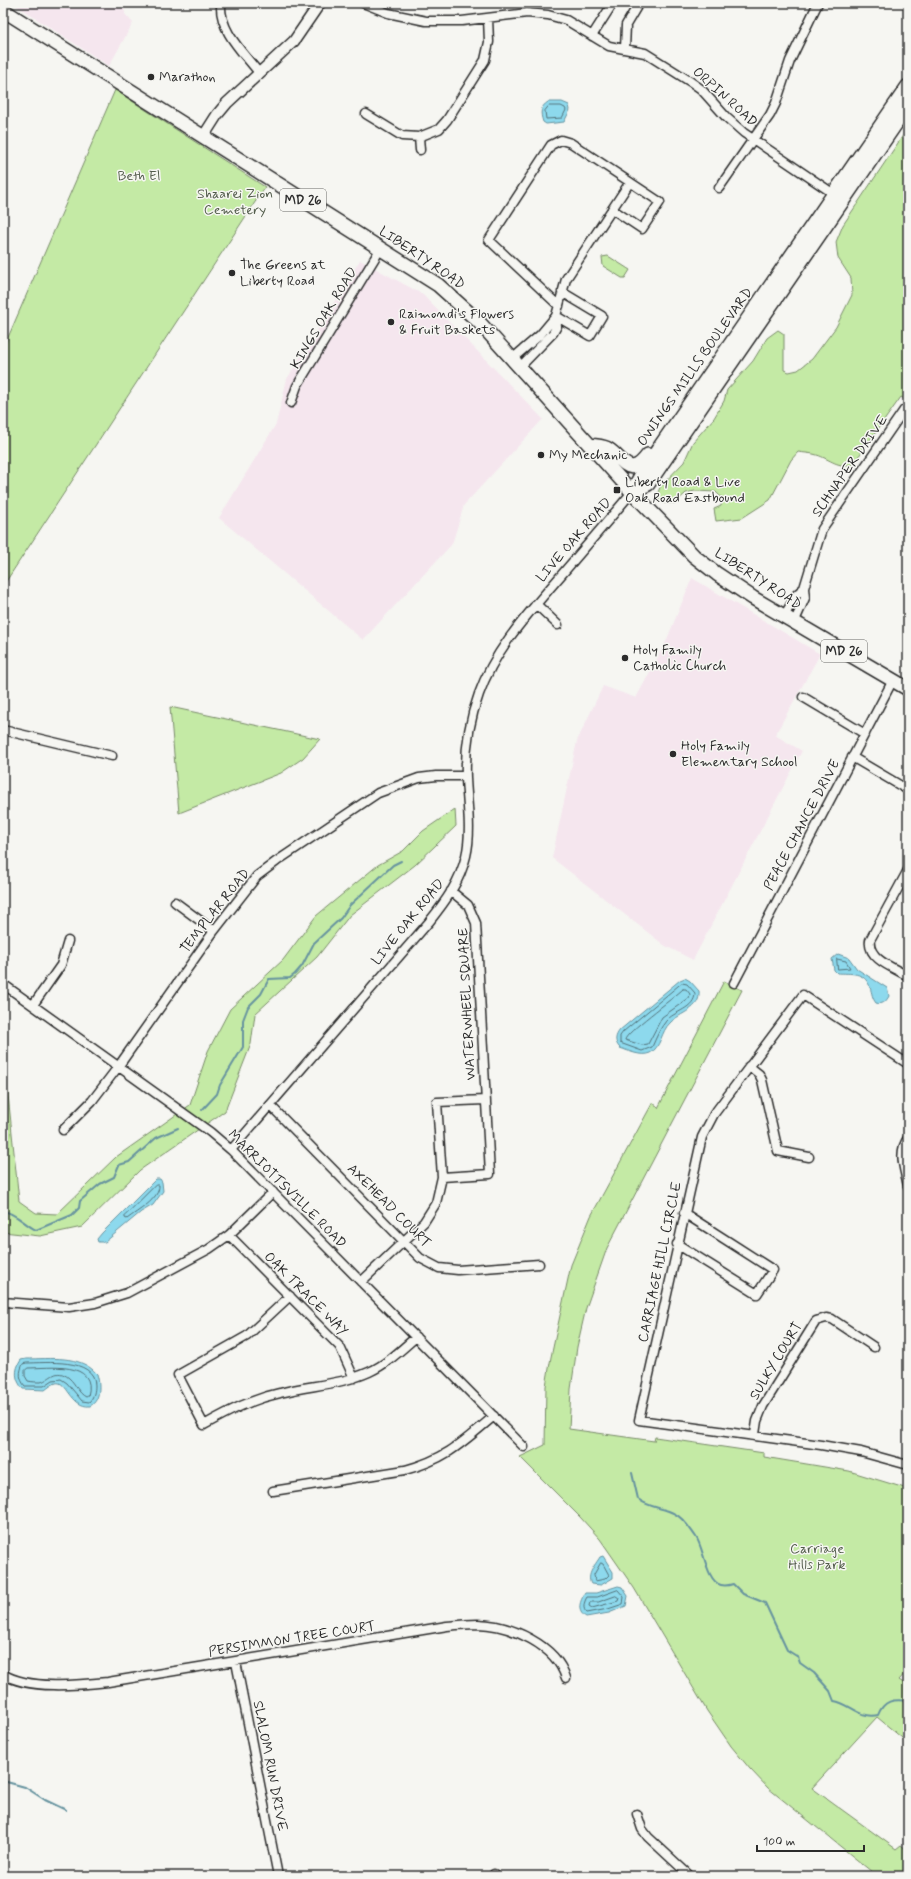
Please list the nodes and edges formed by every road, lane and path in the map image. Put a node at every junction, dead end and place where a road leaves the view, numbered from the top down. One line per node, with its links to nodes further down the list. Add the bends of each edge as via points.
1 (221, 3): 11 (street, via 226,30)
2 (320, 3): 11 (street, via 294,41)
3 (363, 3): 8 (street, ORPIN ROAD, via 388,13 426,21)
4 (613, 3): 9 (street)
5 (639, 3): 10 (street, via 626,25)
6 (818, 3): 17 (street, via 790,61 776,103)
7 (3, 10): 15 (main road, LIBERTY ROAD / MD 26)
8 (488, 18): 9 (street, ORPIN ROAD, via 527,13 548,15 566,20); 16 (street, via 488,52 480,70 439,129)
9 (592, 36): 10 (street, ORPIN ROAD, via 609,46)
10 (625, 49): 17 (street, ORPIN ROAD, via 644,53 692,82)
11 (259, 73): 15 (street, via 217,114)
12 (908, 86): 21 (main road, OWINGS MILLS BOULEVARD)
13 (908, 106): 32 (main road, OWINGS MILLS BOULEVARD, via 648,484)
14 (366, 114): 16 (street, via 402,136)
15 (203, 137): 23 (main road, LIBERTY ROAD / MD 26)
16 (420, 137): 18 (street)
17 (753, 140): 20 (street); 21 (street, ORPIN ROAD)
18 (420, 150)
19 (630, 182): 22 (street); 22 (street, via 660,202 642,229); 25 (street, via 571,143 556,141 489,240)
20 (719, 188)
21 (834, 194): 31 (main road, OWINGS MILLS BOULEVARD)
22 (612, 209): 24 (street, via 569,274)
23 (381, 248): 27 (main road, LIBERTY ROAD / MD 26, via 456,299); 28 (street, KINGS OAK ROAD, via 297,386)
24 (562, 292): 25 (street); 26 (street, via 602,316 590,336)
25 (559, 306): 26 (street)
26 (556, 316): 27 (street); 27 (street, via 557,326 553,333)
27 (516, 363): 30 (main road, LIBERTY ROAD / MD 26)
28 (290, 403)
29 (908, 413): 33 (street, SCHNAPER DRIVE, via 904,410 826,523 819,535)
30 (590, 445): 31 (main road, via 608,448 623,464 633,466 641,464 652,448); 32 (main road, LIBERTY ROAD / MD 26)
31 (659, 448): 32 (main road, OWINGS MILLS BOULEVARD)
32 (632, 492): 34 (street, LIVE OAK ROAD); 35 (main road, LIBERTY ROAD / MD 26, via 702,563)
33 (804, 588): 35 (street, SCHNAPER DRIVE, via 796,594); 35 (street, SCHNAPER DRIVE, via 805,598)
34 (536, 604): 36 (street); 44 (street, LIVE OAK ROAD, via 508,639 484,682 474,708 468,738)
35 (789, 619): 37 (main road, LIBERTY ROAD / MD 26)
36 (558, 625)
37 (893, 680): 38 (main road, LIBERTY ROAD / MD 26); 41 (street, PEACE CHANCE DRIVE)
38 (908, 689)
39 (803, 697): 41 (street)
40 (3, 730): 42 (street)
41 (865, 734): 43 (street, PEACE CHANCE DRIVE)
42 (112, 756)
43 (852, 757): 45 (street); 53 (street, PEACE CHANCE DRIVE)
44 (466, 776): 48 (street, LIVE OAK ROAD, via 468,847 463,867); 50 (street, TEMPLAR ROAD, via 419,778 378,793 258,876)
45 (908, 790)
46 (908, 870): 47 (street)
47 (905, 882): 52 (street, via 870,940 869,946 877,958)
48 (451, 892): 59 (street, WATERWHEEL SQUARE, via 468,906 476,922); 60 (street, LIVE OAK ROAD, via 429,922)
49 (175, 902): 50 (street)
50 (214, 932): 58 (street, TEMPLAR ROAD)
51 (68, 941): 55 (street, via 62,965)
52 (908, 976)
53 (734, 983)
54 (3, 984): 55 (street, MARRIOTTSVILLE ROAD)
55 (33, 1005): 58 (street, MARRIOTTSVILLE ROAD)
56 (908, 1064): 57 (street, CARRIAGE HILL CIRCLE, via 803,995)
57 (750, 1066): 64 (street, via 762,1080 778,1151); 68 (street, CARRIAGE HILL CIRCLE, via 714,1114 702,1137)
58 (118, 1067): 61 (street, TEMPLAR ROAD, via 92,1101); 63 (street, MARRIOTTSVILLE ROAD, via 210,1132)
59 (485, 1100): 65 (street, WATERWHEEL SQUARE, via 490,1174); 65 (street, WATERWHEEL SQUARE, via 437,1102)
60 (270, 1105): 63 (street, LIVE OAK ROAD); 70 (street, AXEHEAD COURT)
61 (63, 1130)
62 (908, 1138): 66 (street, via 902,1157)
63 (231, 1150): 67 (street, MARRIOTTSVILLE ROAD)
64 (809, 1158)
65 (442, 1177): 70 (street, WATERWHEEL SQUARE, via 436,1203 424,1222)
66 (908, 1186)
67 (273, 1192): 69 (street); 73 (street, MARRIOTTSVILLE ROAD)
68 (684, 1214): 71 (street, CARRIAGE HILL CIRCLE); 71 (street, via 773,1270 757,1294)
69 (229, 1235): 74 (street, OAK TRACE WAY); 75 (street, via 209,1249 111,1299 69,1306)
70 (405, 1242): 72 (street, AXEHEAD COURT, via 420,1258 439,1268 458,1270); 73 (street, WATERWHEEL SQUARE)
71 (677, 1244): 80 (street, CARRIAGE HILL CIRCLE, via 638,1420)
72 (539, 1264)
73 (361, 1282): 76 (street, MARRIOTTSVILLE ROAD)
74 (290, 1296): 78 (street, OAK TRACE WAY, via 340,1347); 78 (street, via 248,1336 178,1375 204,1425 237,1407 261,1398)
75 (3, 1302)
76 (416, 1337): 78 (street, via 389,1360); 79 (street, MARRIOTTSVILLE ROAD)
77 (874, 1347): 80 (street, SULKY COURT, via 832,1319 816,1321 763,1406)
78 (354, 1378)
79 (494, 1416): 81 (street, MARRIOTTSVILLE ROAD); 83 (street, via 458,1447 434,1461)
80 (755, 1434): 82 (street, CARRIAGE HILL CIRCLE, via 861,1452)
81 (524, 1447)
82 (908, 1465)
83 (274, 1491)
84 (236, 1662): 85 (street, PERSIMMON TREE COURT, via 87,1684 40,1684); 86 (street, PERSIMMON TREE COURT, via 447,1626 478,1624 502,1628 530,1640 557,1659); 88 (street, SLALOM RUN DRIVE)
85 (3, 1674)
86 (566, 1678)
87 (637, 1814): 89 (street, via 648,1837)
88 (278, 1876)
89 (690, 1876)

